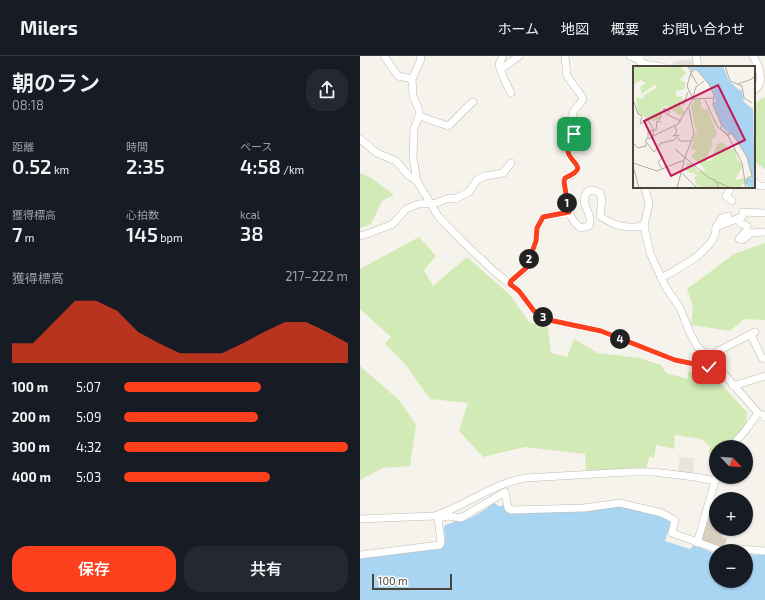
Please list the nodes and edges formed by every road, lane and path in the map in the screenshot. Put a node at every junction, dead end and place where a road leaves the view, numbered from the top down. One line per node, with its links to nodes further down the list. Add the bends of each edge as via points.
1 (384, 56): 13 (street, via 398,76)
2 (420, 56): 13 (street)
3 (503, 56): 12 (street)
4 (519, 56): 12 (street)
5 (565, 56): 26 (street, via 566,76 582,98 573,114 574,134 568,148 577,169 574,174 565,178 564,182)
6 (630, 56): 9 (street)
7 (696, 56): 11 (street)
8 (754, 56): 14 (street, via 764,78 759,88)
9 (640, 58): 10 (street, via 640,62)
10 (649, 66)
11 (698, 66)
12 (500, 68): 15 (street)
13 (412, 79): 17 (street)
14 (755, 90)
15 (511, 93)
16 (473, 102): 17 (street, via 448,126)
17 (419, 116): 20 (street, via 414,129 413,157)
18 (360, 139): 20 (street, via 377,153 396,161)
19 (511, 163): 25 (street, via 503,173 477,180 469,192 454,199)
20 (417, 181): 25 (street)
21 (755, 183): 22 (street)
22 (765, 186)
23 (645, 188): 31 (street, via 649,204)
24 (730, 188): 27 (street, via 726,196)
25 (429, 202): 34 (street, via 406,209 393,224); 36 (street, via 438,216 461,240)
26 (569, 212): 31 (street, via 576,225 581,228 589,226 591,217 583,202 588,191 593,190 600,193 602,199 600,216 619,226); 36 (street, via 543,217 537,228 536,241 526,268)
27 (743, 212): 28 (street); 30 (street, via 742,217)
28 (765, 213)
29 (728, 216): 32 (street, via 722,218)
30 (738, 218): 32 (street); 33 (street, via 740,223 747,226 740,239 751,233)
31 (644, 226): 35 (street, via 650,253)
32 (716, 227): 35 (street, via 716,233 702,252)
33 (765, 232)
34 (360, 236)
35 (661, 278): 37 (street, via 680,308 697,346)
36 (510, 284): 39 (street, via 519,291 534,311 549,320 601,331 675,360 709,367)
37 (710, 358): 38 (street, via 716,352 753,334 762,358); 39 (street)
38 (765, 359)
39 (715, 365): 41 (street)
40 (765, 376): 41 (street)
41 (733, 386): 42 (street)
42 (763, 415): 43 (street)
43 (738, 440)
44 (709, 478): 46 (street, via 653,472 526,478 497,487 434,516)
45 (715, 484): 47 (street)
46 (360, 519)
47 (697, 543): 48 (street); 51 (street, via 672,533 675,520 662,513 620,503 584,508 511,510 508,508 505,492 461,518 438,518 440,545)
48 (709, 547)
49 (753, 550): 50 (street)
50 (765, 551)
51 (360, 555)

